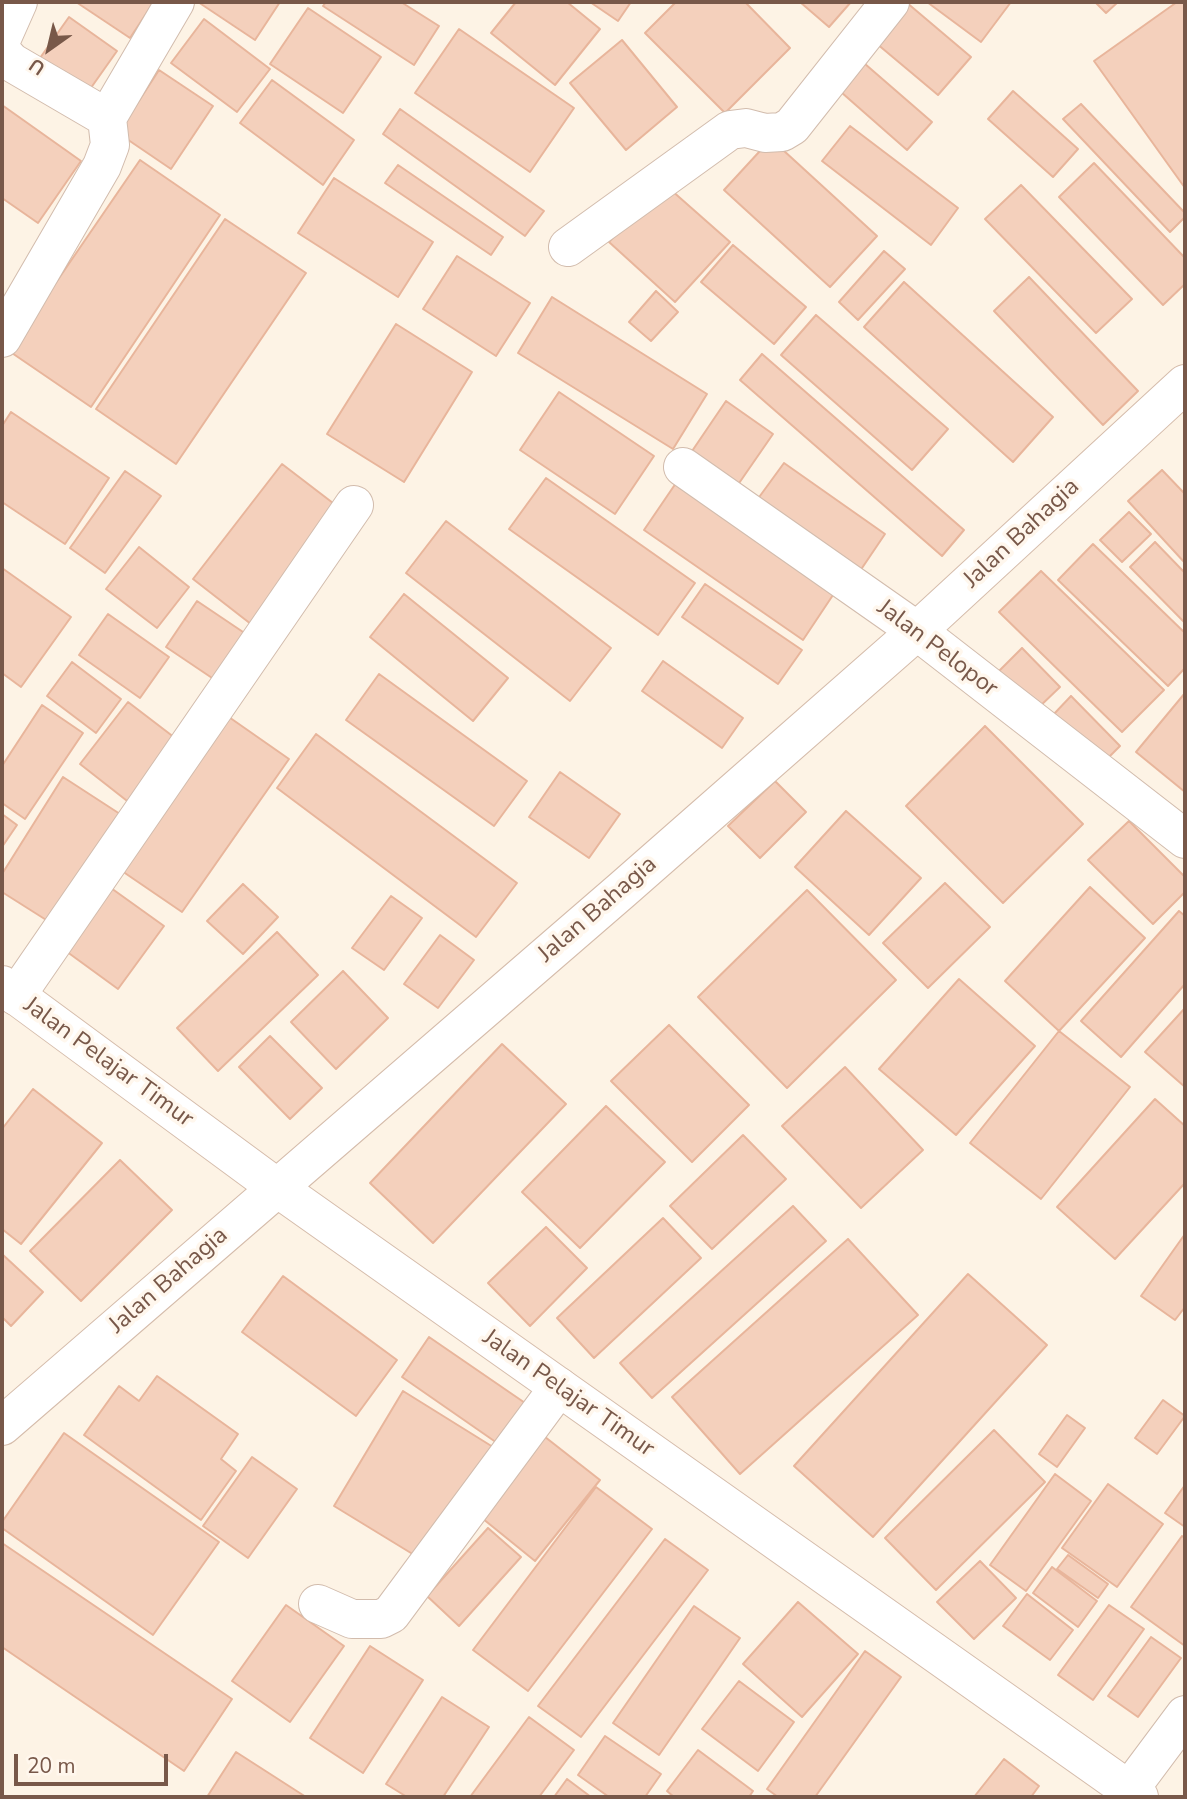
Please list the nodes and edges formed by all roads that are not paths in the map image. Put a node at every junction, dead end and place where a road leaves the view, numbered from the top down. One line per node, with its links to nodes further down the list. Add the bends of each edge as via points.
1 (18, 2): 4 (street)
2 (175, 2): 6 (street)
3 (890, 2): 7 (street, via 792,126 782,132 730,130)
4 (2, 38)
5 (2, 52): 6 (street, via 11,62)
6 (107, 118): 8 (street, via 110,145 102,166)
7 (568, 247)
8 (2, 338)
9 (1185, 384): 12 (street, Jalan Bahagia)
10 (683, 467): 12 (street, Jalan Pelopor)
11 (354, 505): 14 (street)
12 (917, 631): 13 (street, Jalan Pelopor); 15 (street, Jalan Bahagia)
13 (1185, 839)
14 (9, 990): 15 (street, Jalan Pelajar Timur)
15 (276, 1187): 16 (street, Jalan Pelajar Timur); 17 (street, Jalan Bahagia)
16 (559, 1387): 18 (street, via 391,1614 381,1619 352,1619); 20 (street, Jalan Pelajar Timur)
17 (2, 1426)
18 (318, 1604)
19 (1185, 1715): 20 (street)
20 (1134, 1794)

